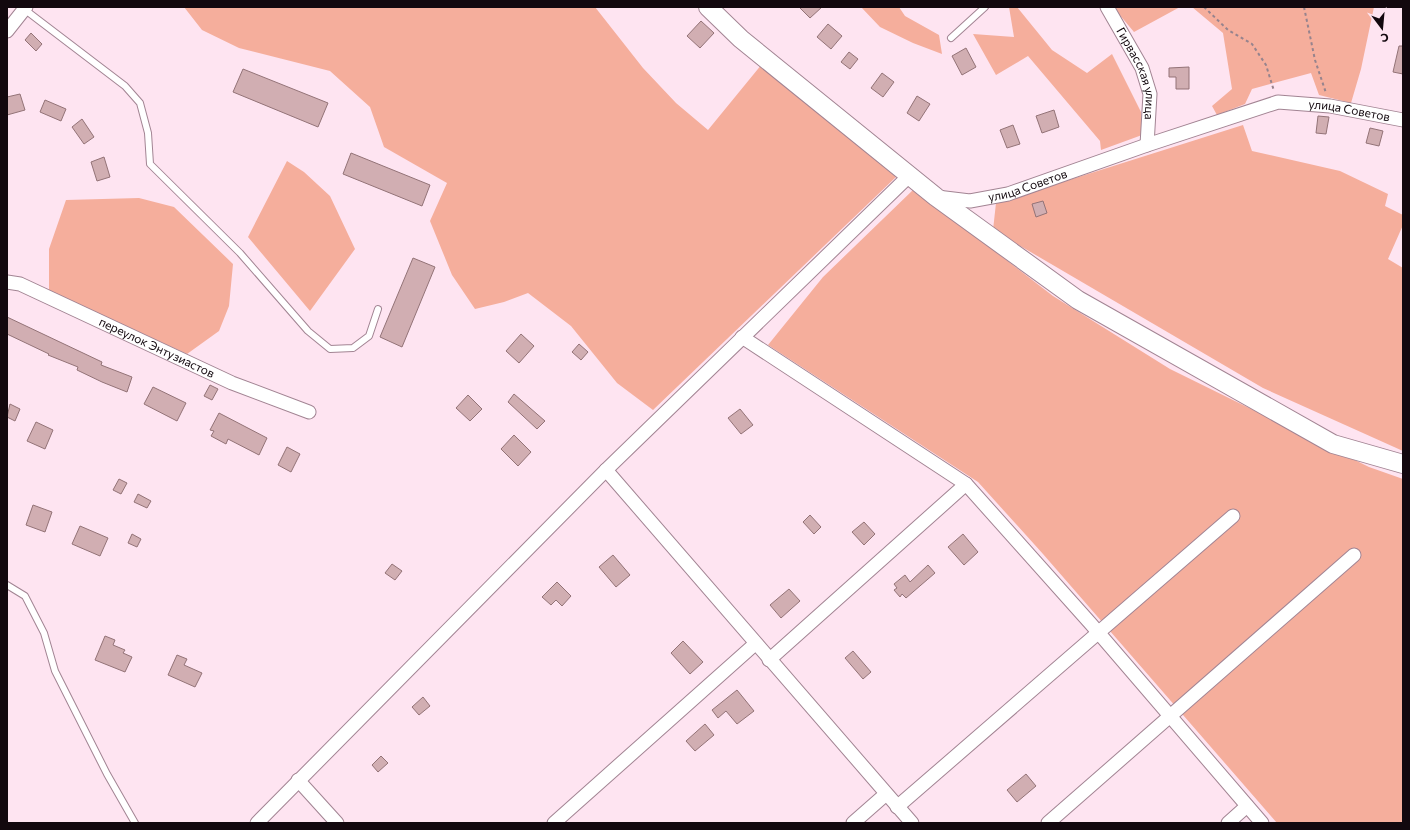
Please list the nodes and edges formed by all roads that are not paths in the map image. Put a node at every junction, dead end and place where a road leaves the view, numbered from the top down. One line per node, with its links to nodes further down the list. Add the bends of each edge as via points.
1 (708, 7): 9 (main road, via 741,39)
2 (985, 7): 6 (lane)
3 (1107, 7): 8 (street, Гирвасская улица, via 1142,68 1150,94)
4 (25, 8): 5 (street); 12 (lane, via 125,86 140,103 148,133 150,164 240,253 308,331 330,349 353,348 368,336)
5 (7, 31)
6 (951, 38)
7 (1403, 120): 8 (street, улица Советов, via 1330,106 1278,102)
8 (1147, 145): 10 (street, улица Советов, via 1008,194 970,201)
9 (910, 175): 10 (main road); 13 (street)
10 (936, 197): 15 (main road, via 1078,300 1332,444)
11 (7, 282): 14 (street, переулок Энтузиастов, via 20,284 232,383)
12 (378, 309)
13 (742, 337): 16 (street); 17 (street)
14 (308, 412)
15 (1403, 464)
16 (606, 470): 22 (street); 25 (street)
17 (966, 484): 21 (street); 23 (street)
18 (1233, 516): 21 (street)
19 (1354, 555): 24 (street)
20 (7, 585): 29 (lane, via 25,596 44,633 55,671)
21 (1099, 632): 24 (street); 28 (street)
22 (755, 644): 23 (street); 32 (street)
23 (769, 660): 26 (street)
24 (1170, 716): 27 (street); 35 (street)
25 (298, 780): 30 (street); 31 (street)
26 (886, 794): 28 (street); 33 (street)
27 (1247, 806): 36 (street); 37 (street)
28 (897, 807): 34 (street)
29 (135, 823)
30 (256, 823)
31 (337, 823)
32 (554, 823)
33 (853, 823)
34 (912, 823)
35 (1048, 823)
36 (1228, 823)
37 (1262, 823)

